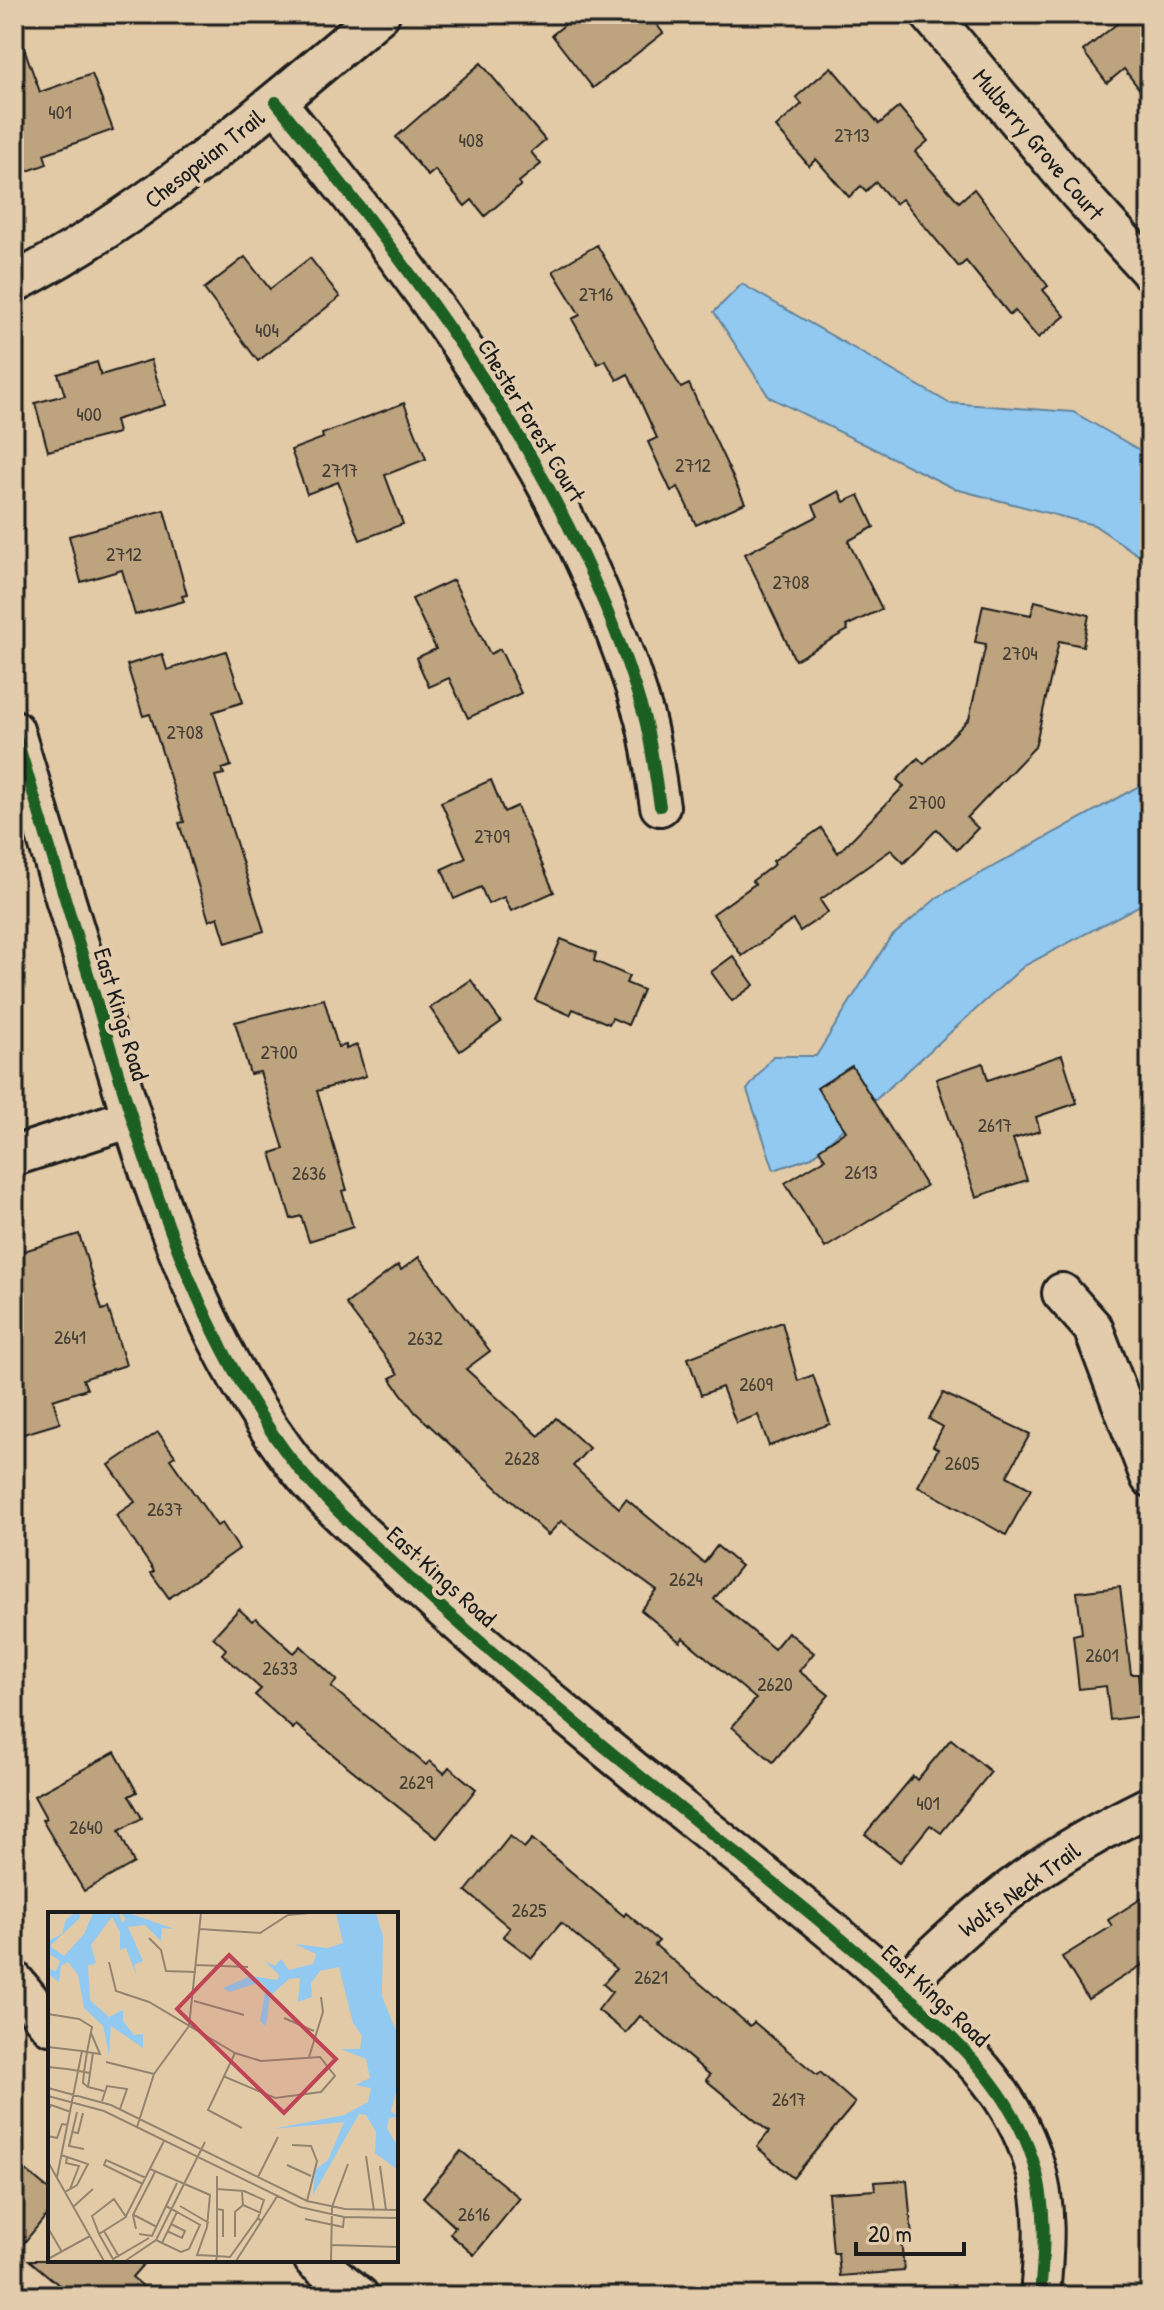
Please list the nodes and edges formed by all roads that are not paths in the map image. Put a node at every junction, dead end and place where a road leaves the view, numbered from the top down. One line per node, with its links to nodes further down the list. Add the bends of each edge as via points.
1 (380, 14): 3 (street, Chesopeian Trail)
2 (930, 14): 4 (street, Mulberry Grove Court)
3 (276, 102): 5 (street, Chesopeian Trail, via 143,205); 7 (street, Chester Forest Court, via 374,223 518,431 569,527 613,628 645,718)
4 (1150, 271)
5 (14, 283)
6 (14, 730): 8 (street, East Kings Road)
7 (660, 806)
8 (131, 1118): 9 (street); 14 (street, East Kings Road, via 161,1207 231,1365 287,1454 327,1501 589,1734)
9 (14, 1156)
10 (1062, 1293): 11 (street, via 1093,1328)
11 (1150, 1477)
12 (1150, 1806): 14 (street, Wolfs Neck Trail, via 1027,1878 960,1930)
13 (14, 1981): 15 (street)
14 (899, 1988): 18 (street, East Kings Road, via 979,2063 1010,2107 1032,2155 1041,2187)
15 (48, 2023)
16 (316, 2262): 17 (street)
17 (359, 2296)
18 (1040, 2296)

